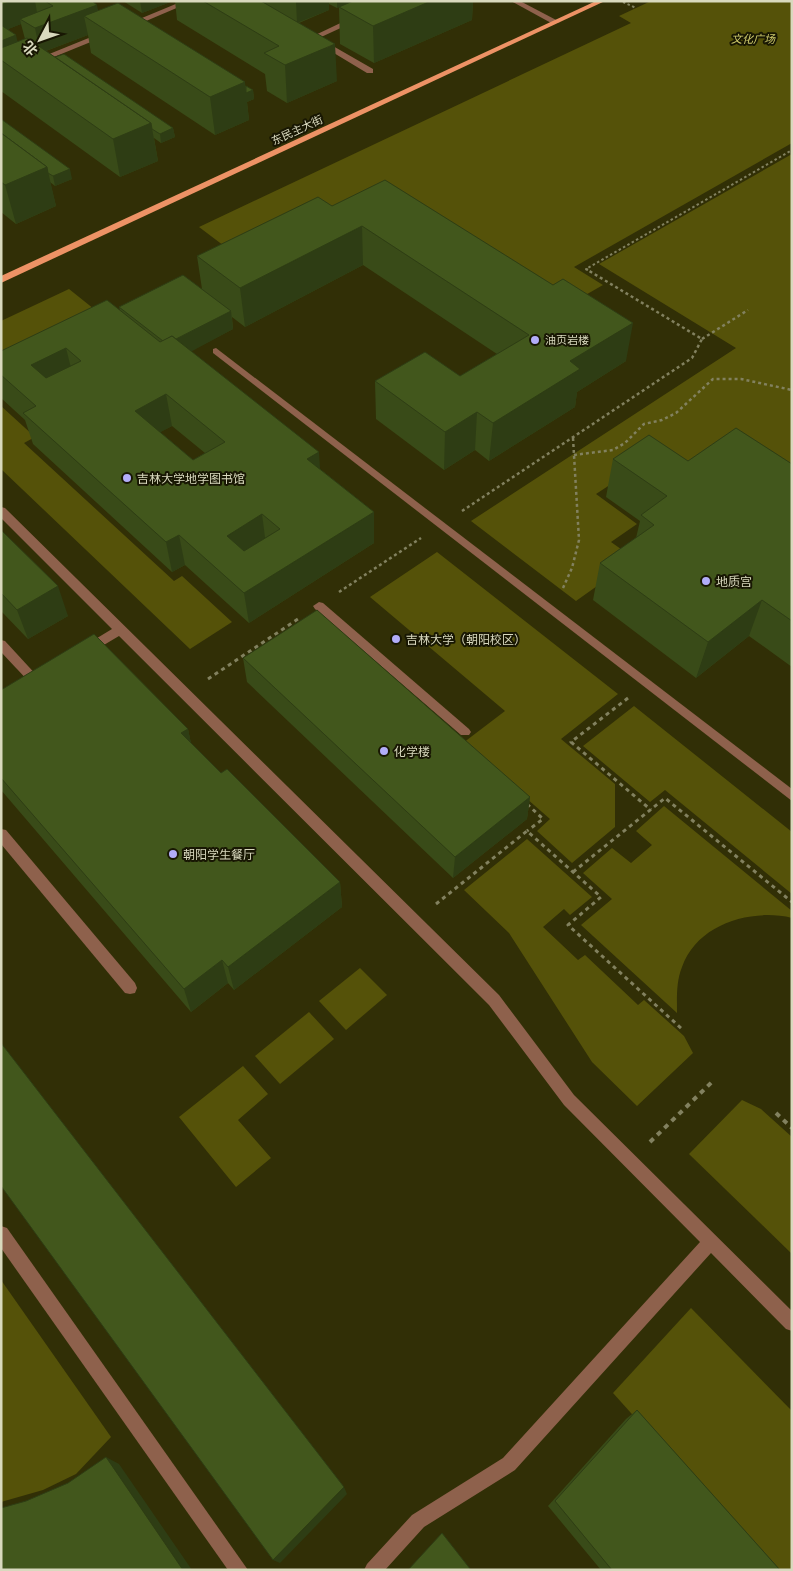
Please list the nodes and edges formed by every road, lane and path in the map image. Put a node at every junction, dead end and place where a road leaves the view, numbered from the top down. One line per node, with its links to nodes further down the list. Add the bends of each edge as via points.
1 (190, 1): 8 (street)
2 (514, 1): 7 (street)
3 (602, 1): 7 (main road, 东民主大街)
4 (622, 1): 5 (path)
5 (636, 8)
6 (360, 18): 11 (street, via 313,38)
7 (556, 22): 13 (main road, 东民主大街)
8 (118, 29)
9 (109, 33): 10 (street)
10 (28, 64)
11 (370, 71)
12 (792, 150): 15 (path, via 586,269)
13 (1, 280)
14 (748, 310): 15 (path)
15 (702, 340): 18 (path, via 692,358)
16 (216, 351): 21 (street)
17 (792, 390): 19 (path, via 759,382 713,379 676,413 644,424 613,450)
18 (573, 437): 19 (path); 21 (path)
19 (574, 455): 23 (path, via 579,540 572,568)
20 (1, 511): 24 (street)
21 (441, 525): 22 (path); 23 (street)
22 (319, 606): 29 (path); 30 (street)
23 (553, 612): 27 (street)
24 (121, 629): 26 (street); 29 (street)
25 (1, 644): 28 (street, via 41,679)
26 (79, 656)
27 (646, 684): 31 (street); 33 (path, via 571,742)
28 (22, 690)
29 (186, 693): 38 (street)
30 (465, 732)
31 (792, 796)
32 (521, 799): 34 (path, via 543,819)
33 (651, 810): 36 (path); 37 (path, via 665,798)
34 (528, 831): 36 (path); 38 (path)
35 (1, 834): 39 (street)
36 (573, 872): 40 (path, via 600,897 568,925)
37 (792, 902)
38 (415, 921): 44 (street, via 494,1000 569,1100)
39 (130, 988)
40 (682, 1029)
41 (714, 1080): 44 (path)
42 (776, 1114): 43 (path)
43 (792, 1128)
44 (630, 1162): 46 (street)
45 (1, 1234): 48 (street)
46 (710, 1242): 47 (street); 49 (street, via 509,1464 418,1522)
47 (792, 1323)
48 (239, 1570)
49 (373, 1570)

